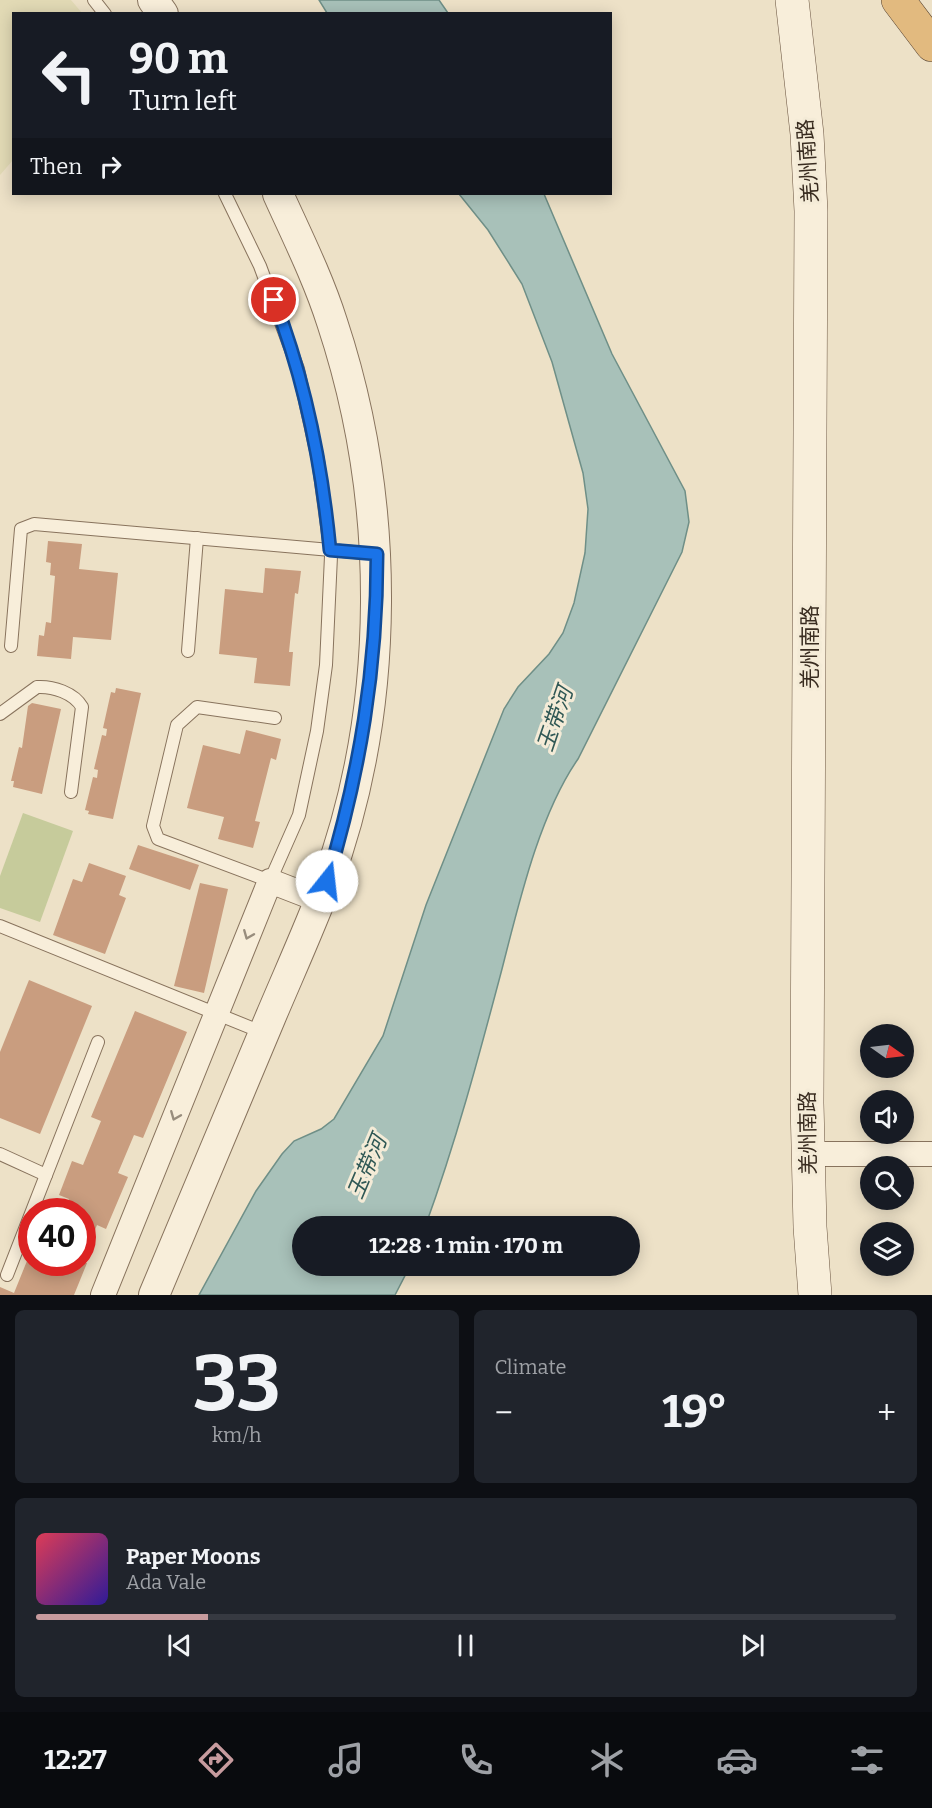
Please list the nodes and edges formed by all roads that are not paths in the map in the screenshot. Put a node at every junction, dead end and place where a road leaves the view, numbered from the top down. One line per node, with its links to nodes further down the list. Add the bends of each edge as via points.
1 (94, 0): 5 (lane)
2 (153, 0): 6 (street)
3 (792, 0): 25 (main road, 羌州南路, via 811,211)
4 (898, 0): 7 (highway)
5 (103, 12)
6 (162, 12)
7 (932, 45)
8 (225, 195): 11 (lane, via 260,266 298,369 318,460)
9 (278, 195): 12 (street, via 324,299 343,357 363,452)
10 (197, 538): 11 (lane); 13 (lane, via 34,524 21,529); 14 (lane)
11 (330, 550): 12 (lane); 18 (lane, via 326,665 317,731 298,815)
12 (377, 554): 19 (street, via 372,669 363,739 343,828)
13 (11, 646)
14 (188, 651)
15 (0, 714): 17 (lane, via 38,687 78,700 82,706)
16 (275, 718): 18 (lane, via 197,707 177,725 153,826 158,839)
17 (71, 792)
18 (270, 881): 19 (street); 21 (street, one-way to 21)
19 (319, 900): 22 (street)
20 (0, 926): 21 (lane)
21 (217, 1014): 22 (lane); 29 (street, one-way to 29)
22 (264, 1033): 30 (street)
23 (98, 1042): 27 (lane)
24 (0, 1154): 27 (lane)
25 (808, 1154): 26 (street); 31 (main road, 羌州南路)
26 (932, 1154)
27 (46, 1174): 28 (lane)
28 (7, 1275)
29 (103, 1295)
30 (154, 1295)
31 (815, 1295)

